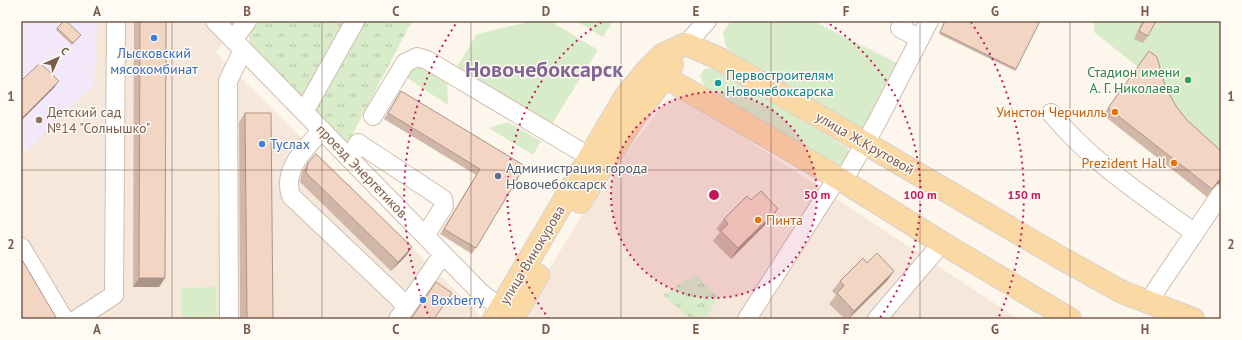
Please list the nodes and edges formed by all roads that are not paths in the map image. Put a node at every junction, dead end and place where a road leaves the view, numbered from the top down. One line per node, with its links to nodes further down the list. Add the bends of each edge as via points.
1 (116, 21): 30 (street, via 114,295)
2 (215, 21): 10 (street, проезд Энергетиков)
3 (247, 21): 10 (street)
4 (355, 21): 12 (street)
5 (707, 21): 9 (street, улица Винокурова)
6 (929, 21): 8 (street)
7 (897, 23): 8 (street)
8 (920, 39): 16 (street)
9 (686, 44): 11 (main road, улица Винокурова); 16 (main road, улица Ж.Крутовой, via 718,58); 17 (main road, улица Винокурова, via 662,56 646,71 625,97)
10 (238, 45): 12 (street, проезд Энергетиков); 31 (street, via 228,80)
11 (665, 78): 19 (main road); 28 (main road, улица Винокурова, via 633,119)
12 (304, 112): 15 (street, проезд Энергетиков)
13 (1051, 114): 21 (street, via 1079,144)
14 (373, 116): 17 (street, via 405,63 417,57 427,60)
15 (322, 130): 18 (street, проезд Энергетиков); 27 (street, via 291,168 291,196)
16 (865, 142): 19 (street); 26 (main road, улица Ж.Крутовой, via 1061,258 1122,292)
17 (590, 157): 28 (main road, улица Винокурова)
18 (350, 159): 22 (street, проезд Энергетиков); 22 (street, via 358,143 442,200 444,206)
19 (840, 180): 23 (main road); 32 (street)
20 (1221, 194): 21 (street)
21 (1195, 234): 26 (street)
22 (425, 236): 25 (street, проезд Энергетиков)
23 (942, 243): 33 (street); 34 (main road)
24 (21, 247): 29 (street)
25 (443, 254): 27 (street); 28 (street, проезд Энергетиков)
26 (1149, 302): 35 (main road, улица Ж.Крутовой)
27 (402, 313)
28 (505, 315)
29 (64, 319)
30 (77, 319)
31 (229, 319)
32 (746, 319)
33 (877, 319)
34 (1070, 319)
35 (1193, 319)

